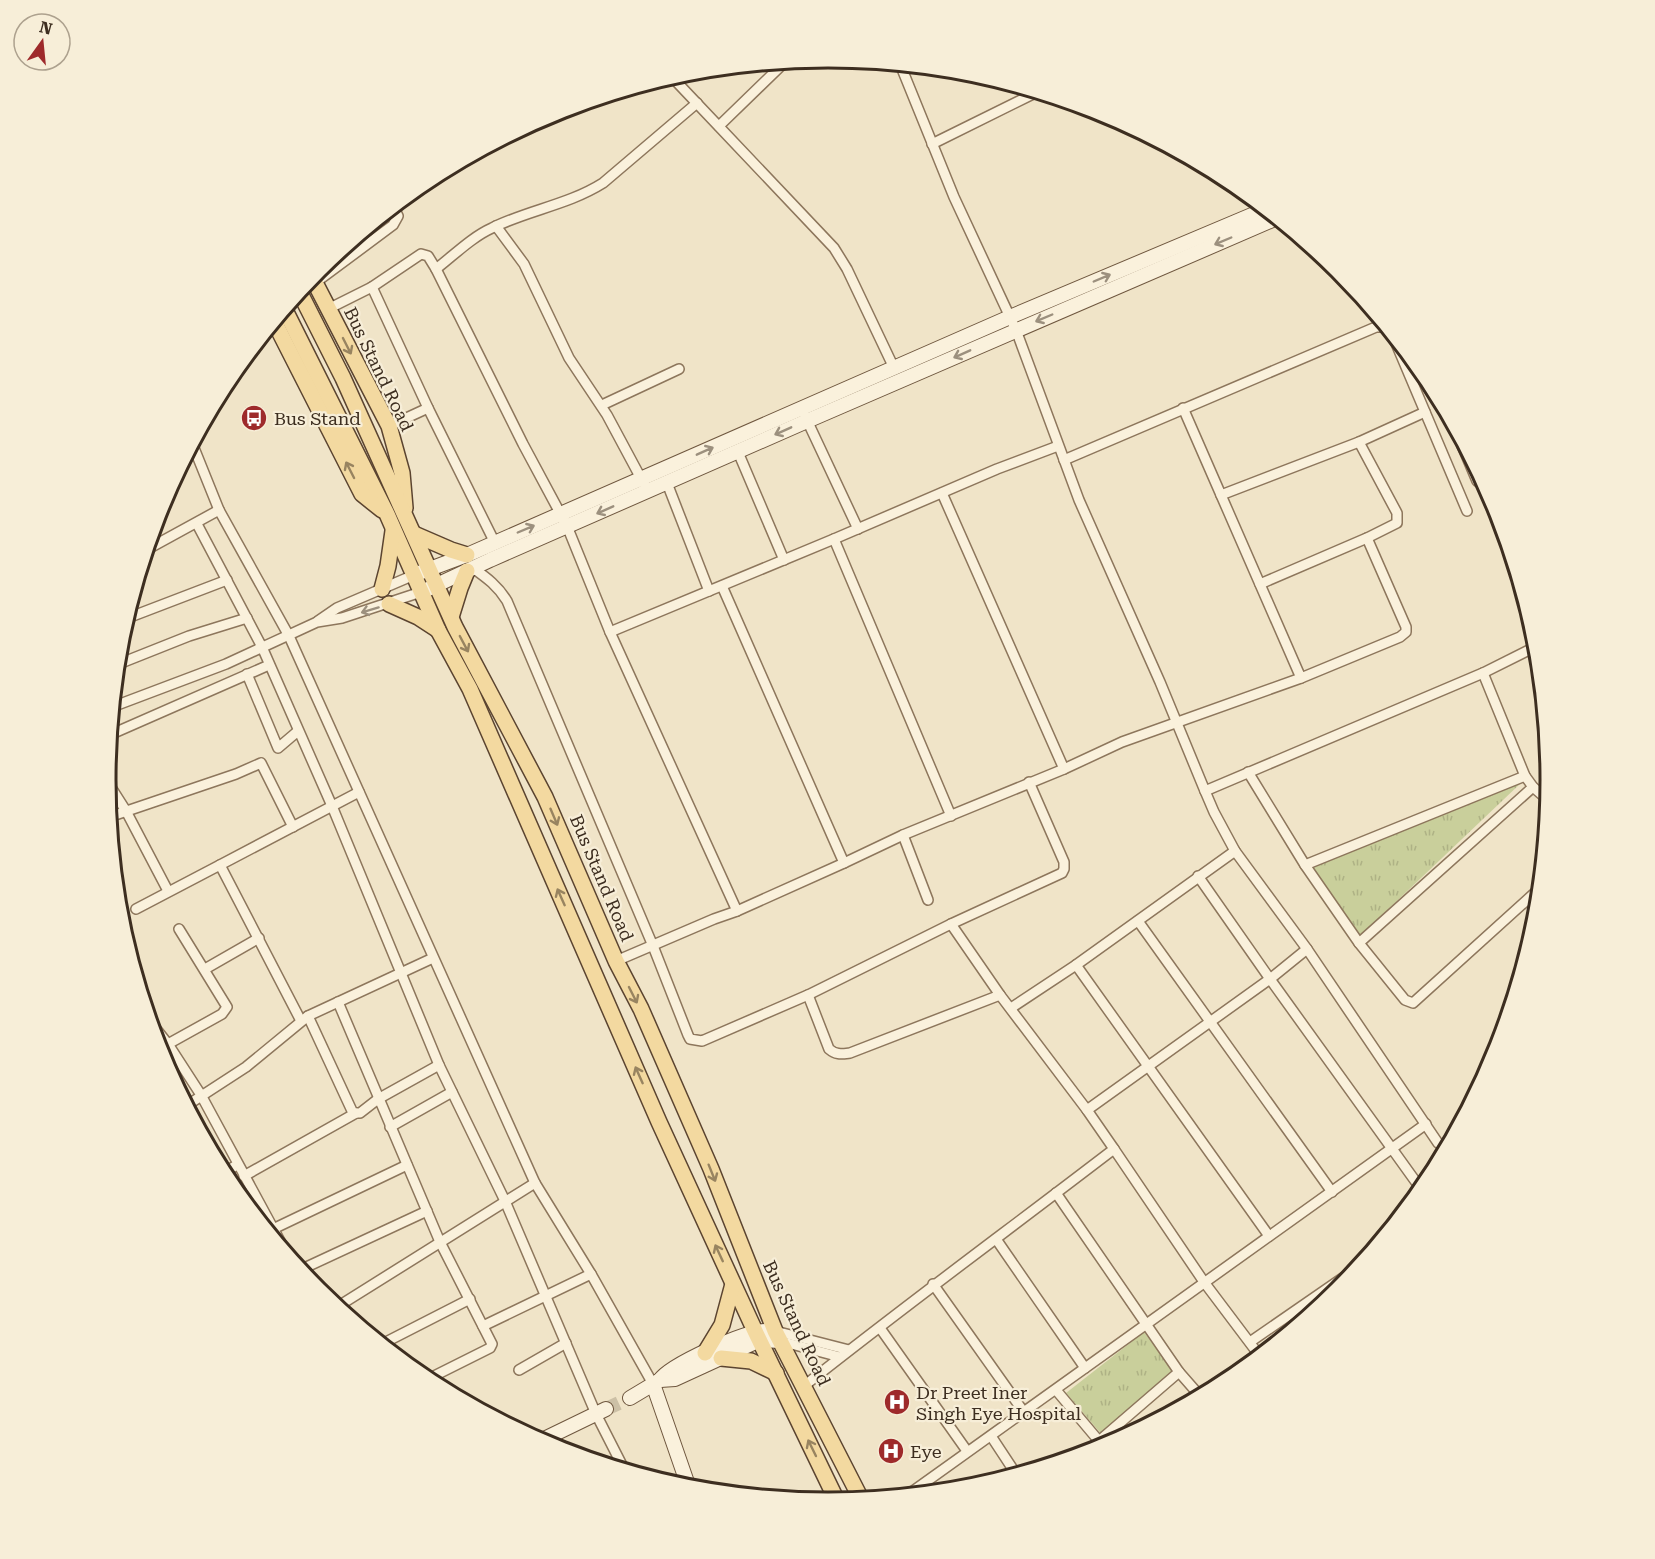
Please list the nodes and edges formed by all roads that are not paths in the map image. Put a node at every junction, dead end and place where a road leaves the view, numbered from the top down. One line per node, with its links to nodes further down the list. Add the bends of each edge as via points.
1 (777, 69): 6 (street)
2 (903, 72): 7 (street)
3 (678, 84): 5 (street)
4 (1028, 97): 7 (street)
5 (697, 103): 6 (street); 11 (street, via 603,183 560,204)
6 (719, 126): 23 (street, via 841,258)
7 (932, 144): 19 (street)
8 (397, 213): 12 (street, via 393,225)
9 (1258, 213): 19 (street, one-way to 9)
10 (1269, 221): 19 (street, one-way to 19)
11 (496, 226): 13 (street); 25 (street, via 524,264 569,358)
12 (341, 260)
13 (436, 269): 15 (street, via 423,253); 44 (street)
14 (316, 285): 17 (main road, Bus Stand Road)
15 (372, 287): 17 (street); 26 (street)
16 (303, 299): 43 (main road)
17 (328, 309): 30 (main road, Bus Stand Road, one-way to 30)
18 (288, 315): 42 (main road)
19 (1013, 324): 23 (street); 29 (street, one-way to 29); 32 (street)
20 (1377, 327): 27 (street)
21 (278, 328): 42 (main road, one-way to 21, via 362,494)
22 (1404, 362): 28 (street)
23 (894, 368): 29 (street)
24 (679, 369): 25 (street)
25 (602, 405): 37 (street)
26 (428, 408): 30 (street); 51 (street)
27 (1183, 408): 35 (street); 39 (street)
28 (1425, 412): 31 (street); 41 (street)
29 (804, 415): 33 (street, one-way to 33); 37 (street, one-way to 29); 46 (street)
30 (389, 426): 43 (main road, Bus Stand Road, via 402,473)
31 (1359, 441): 39 (street); 49 (street, via 1398,518 1397,523)
32 (1058, 446): 35 (street); 38 (street)
33 (738, 452): 36 (street); 53 (street)
34 (196, 453): 40 (street)
35 (1064, 460): 80 (street)
36 (667, 483): 37 (street); 62 (street)
37 (644, 485): 44 (street)
38 (942, 494): 46 (street); 83 (street)
39 (1221, 495): 58 (street)
40 (219, 510): 45 (street); 71 (street)
41 (1467, 511)
42 (387, 514): 47 (main road)
43 (405, 514): 48 (main road, Bus Stand Road)
44 (564, 520): 51 (street, one-way to 44); 54 (street); 70 (street)
45 (197, 524): 52 (street); 57 (street)
46 (858, 529): 50 (street)
47 (393, 531): 56 (main road); 61 (main road)
48 (414, 534): 54 (main road, via 450,550); 55 (main road, Bus Stand Road)
49 (1367, 538): 58 (street); 78 (street, via 1406,632)
50 (834, 540): 53 (street); 95 (street)
51 (495, 543): 54 (street)
52 (155, 545)
53 (784, 560): 59 (street)
54 (469, 565): 55 (street); 60 (street); 66 (main road); 113 (street, via 494,583 507,601)
55 (430, 569): 56 (street); 60 (main road, Bus Stand Road)
56 (414, 575): 61 (street); 63 (main road)
57 (227, 580): 65 (street); 67 (street)
58 (1260, 584): 78 (street)
59 (722, 585): 62 (street); 99 (street)
60 (438, 586): 63 (street); 66 (main road, Bus Stand Road)
61 (382, 589): 68 (street, via 337,608)
62 (709, 591): 70 (street)
63 (421, 592): 64 (street); 69 (main road)
64 (389, 604): 68 (street, one-way to 68); 69 (main road)
65 (135, 615)
66 (451, 617): 116 (main road, Bus Stand Road, one-way to 116, via 545,797)
67 (247, 618): 72 (street); 74 (street)
68 (316, 622): 71 (street)
69 (438, 630): 160 (main road, one-way to 69, via 470,689)
70 (610, 632): 107 (street)
71 (289, 636): 72 (street); 89 (street)
72 (262, 648): 75 (street); 79 (street)
73 (1527, 651): 76 (street)
74 (126, 660)
75 (269, 665): 77 (street); 81 (street)
76 (1483, 673): 84 (street); 85 (street)
77 (247, 674): 81 (street, via 278,748); 82 (street)
78 (1301, 678): 80 (street)
79 (120, 704)
80 (1177, 723): 83 (street, via 1122,742); 88 (street)
81 (298, 731): 92 (street)
82 (117, 732)
83 (1064, 769): 86 (street)
84 (1248, 772): 88 (street); 101 (street)
85 (1525, 776): 87 (street); 101 (street)
86 (1029, 782): 95 (street); 109 (street, via 1064,868 1056,876)
87 (1533, 787): 90 (street); 112 (street)
88 (1205, 791): 98 (street)
89 (359, 792): 92 (street); 115 (street)
90 (1539, 793)
91 (116, 796): 93 (street)
92 (332, 806): 96 (street); 119 (street)
93 (126, 811): 94 (street); 96 (street, via 261,763); 103 (street)
94 (117, 814)
95 (951, 816): 97 (street)
96 (292, 827): 100 (street)
97 (903, 835): 99 (street); 105 (street)
98 (1235, 851): 102 (street); 114 (street)
99 (844, 863): 107 (street)
100 (220, 865): 103 (street); 111 (street)
101 (1305, 865): 112 (street)
102 (1198, 876): 108 (street); 120 (street)
103 (168, 891): 106 (street)
104 (1529, 898): 112 (street, via 1413,1003 1405,1000)
105 (928, 900)
106 (136, 909)
107 (737, 911): 113 (street)
108 (1138, 921): 117 (street); 126 (street)
109 (951, 924): 121 (street); 122 (street)
110 (179, 928): 118 (street)
111 (259, 939): 118 (street); 125 (street)
112 (1359, 943)
113 (653, 946): 116 (street); 121 (street, via 688,1035 695,1041)
114 (1306, 950): 120 (street); 137 (street)
115 (433, 958): 119 (street); 147 (street)
116 (616, 961): 170 (main road, Bus Stand Road, one-way to 170, via 711,1169)
117 (1076, 964): 124 (street); 130 (street)
118 (205, 969): 128 (street, via 227,1004 226,1011)
119 (402, 974): 123 (street); 129 (street)
120 (1270, 980): 126 (street); 140 (street)
121 (808, 995): 122 (street, via 829,1049 841,1054)
122 (1000, 995): 124 (street)
123 (338, 1002): 125 (street); 133 (street)
124 (1011, 1008): 135 (street)
125 (305, 1018): 132 (street, via 246,1067); 136 (street)
126 (1210, 1022): 130 (street); 148 (street)
127 (166, 1041): 128 (street)
128 (168, 1044): 132 (street)
129 (439, 1065): 131 (street); 133 (street)
130 (1148, 1067): 135 (street); 154 (street)
131 (452, 1092): 138 (street); 150 (street)
132 (201, 1095): 134 (street); 142 (street)
133 (378, 1099): 136 (street); 138 (street)
134 (193, 1101)
135 (1087, 1110): 141 (street)
136 (356, 1113): 145 (street)
137 (1426, 1124): 139 (street); 140 (street)
138 (390, 1127): 143 (street)
139 (1439, 1144)
140 (1392, 1148): 146 (street); 148 (street)
141 (1114, 1149): 149 (street); 159 (street)
142 (237, 1165): 144 (street); 145 (street)
143 (407, 1165): 151 (street); 153 (street)
144 (231, 1168)
145 (244, 1176): 152 (street)
146 (1415, 1181)
147 (535, 1183): 150 (street); 158 (street)
148 (1332, 1192): 154 (street)
149 (1056, 1193): 155 (street); 166 (street)
150 (505, 1201): 156 (street); 162 (street)
151 (427, 1211): 156 (street); 157 (street)
152 (264, 1215)
153 (279, 1233)
154 (1269, 1236): 159 (street)
155 (996, 1239): 161 (street); 179 (street)
156 (440, 1242): 163 (street); 164 (street)
157 (308, 1266)
158 (591, 1274): 162 (street); 184 (street)
159 (1204, 1282): 166 (street); 172 (street)
160 (733, 1284): 169 (main road); 176 (main road, via 722,1324)
161 (933, 1284): 168 (street); 189 (street)
162 (546, 1297): 167 (street); 173 (street)
163 (470, 1299): 167 (street); 171 (street)
164 (344, 1302)
165 (1299, 1313): 172 (street)
166 (1146, 1323): 179 (street); 181 (street)
167 (483, 1326): 183 (street, via 492,1344 490,1348)
168 (880, 1328): 175 (street); 195 (street)
169 (758, 1336): 170 (street); 176 (street); 178 (street); 182 (main road)
170 (778, 1336): 175 (street); 177 (street); 185 (main road, Bus Stand Road)
171 (389, 1340)
172 (1251, 1342): 174 (street)
173 (566, 1343): 180 (street); 190 (street)
174 (1255, 1348)
175 (849, 1350): 177 (street)
176 (705, 1353): 184 (street, via 668,1371)
177 (840, 1357): 185 (street)
178 (721, 1358): 182 (main road, via 751,1361); 184 (street, via 675,1379)
179 (1085, 1368): 187 (street)
180 (519, 1370)
181 (1179, 1372): 186 (street); 191 (street)
182 (776, 1373): 201 (main road, one-way to 182)
183 (436, 1375)
184 (657, 1382): 188 (street); 198 (street)
185 (804, 1386): 200 (main road, Bus Stand Road)
186 (1194, 1389)
187 (1056, 1390): 189 (street); 194 (street)
188 (630, 1398)
189 (1023, 1411): 193 (street)
190 (601, 1412): 192 (street); 196 (street)
191 (1118, 1429)
192 (552, 1435)
193 (991, 1436): 195 (street); 197 (street)
194 (1097, 1438)
195 (967, 1451): 199 (street)
196 (621, 1460)
197 (1011, 1467)
198 (686, 1477)
199 (921, 1485)
200 (857, 1491)
201 (833, 1492)

